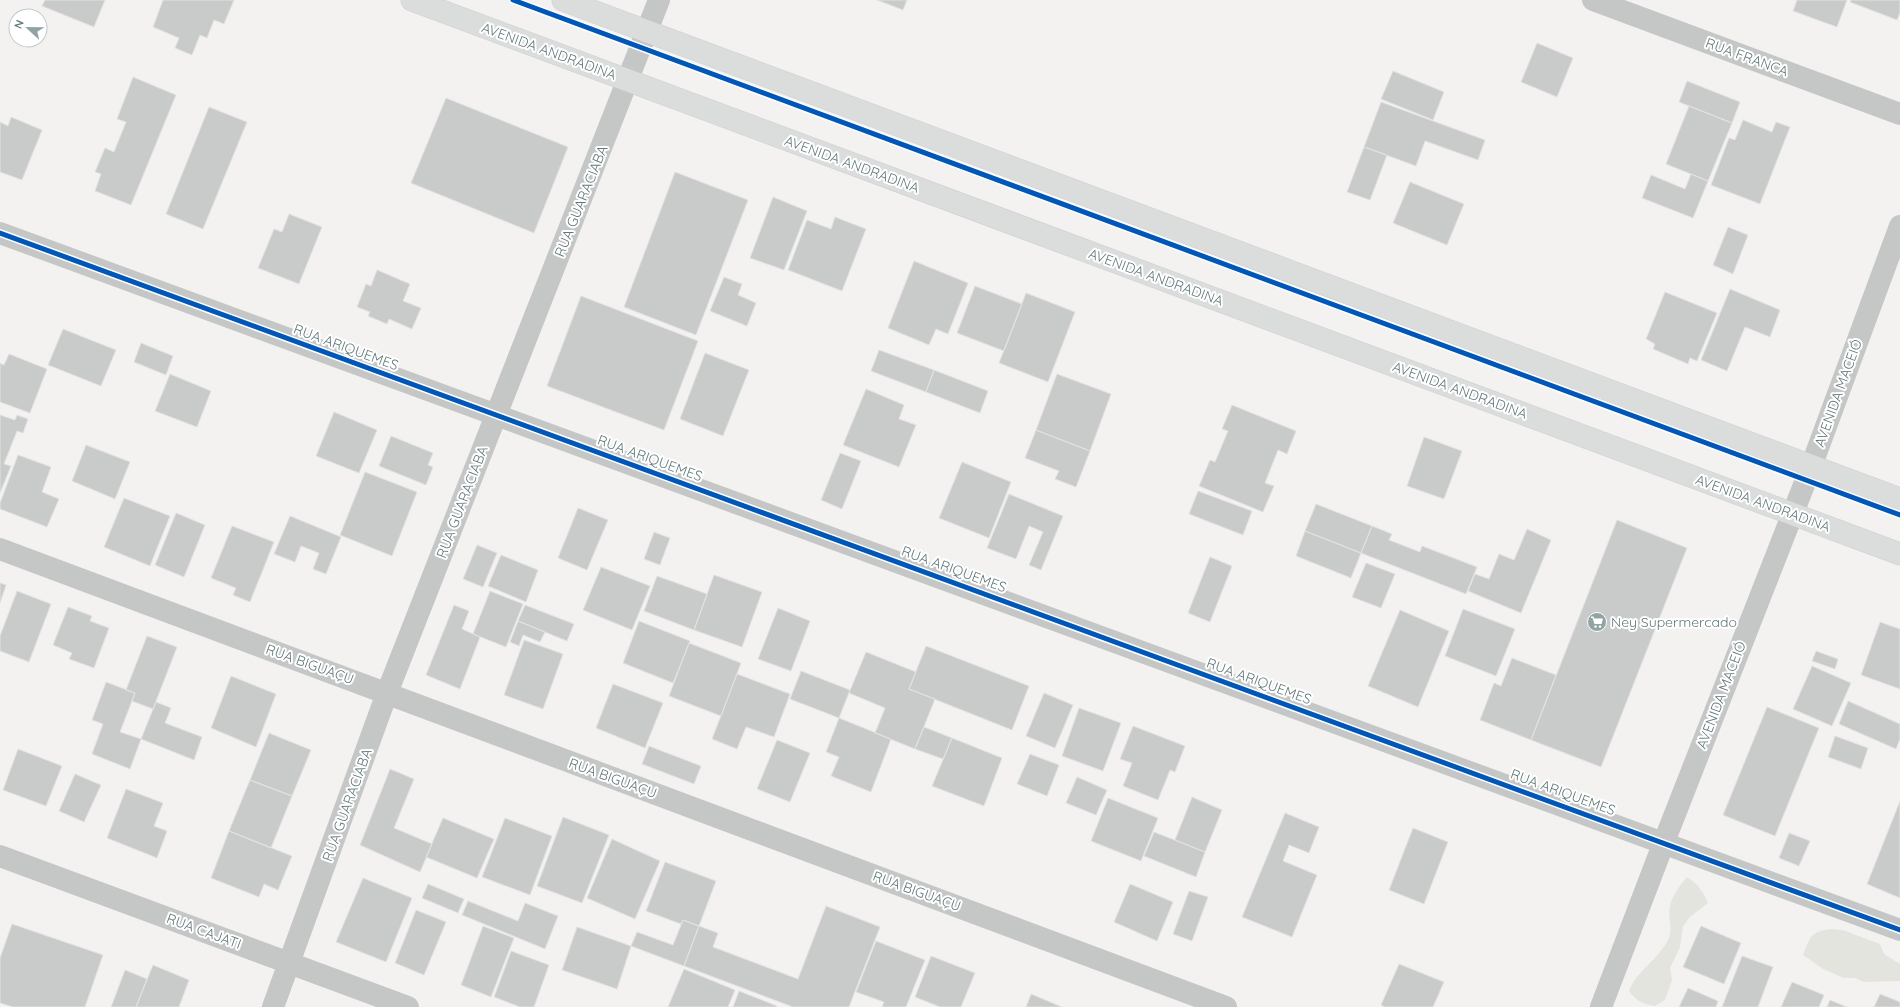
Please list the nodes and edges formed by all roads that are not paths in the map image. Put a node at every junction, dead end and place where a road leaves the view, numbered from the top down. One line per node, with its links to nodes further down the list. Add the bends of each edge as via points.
1 (412, 0): 6 (main road, AVENIDA ANDRADINA)
2 (562, 0): 5 (main road)
3 (659, 0): 5 (street, RUA GUARACIABA)
4 (1593, 0): 7 (street, RUA FRANCA)
5 (647, 31): 6 (street, RUA GUARACIABA); 11 (main road)
6 (628, 80): 10 (street, RUA GUARACIABA); 13 (main road, AVENIDA ANDRADINA)
7 (1900, 114)
8 (1900, 226): 11 (street, AVENIDA MACEIÓ)
9 (0, 233): 10 (street, RUA ARIQUEMES)
10 (496, 415): 16 (street, RUA GUARACIABA); 17 (street, RUA ARIQUEMES)
11 (1811, 467): 12 (main road); 13 (street, AVENIDA MACEIÓ)
12 (1900, 499)
13 (1793, 514): 15 (main road, AVENIDA ANDRADINA); 17 (street, AVENIDA MACEIÓ)
14 (0, 549): 16 (street, RUA BIGUAÇU)
15 (1900, 554)
16 (387, 693): 20 (street, RUA GUARACIABA); 23 (street, RUA BIGUAÇU)
17 (1664, 842): 19 (street, RUA ARIQUEMES); 24 (street, AVENIDA MACEIÓ)
18 (0, 856): 20 (street, RUA CAJATI)
19 (1900, 930)
20 (290, 963): 21 (street, RUA GUARACIABA); 22 (street, RUA CAJATI)
21 (273, 1007)
22 (408, 1007)
23 (1226, 1007)
24 (1601, 1007)

